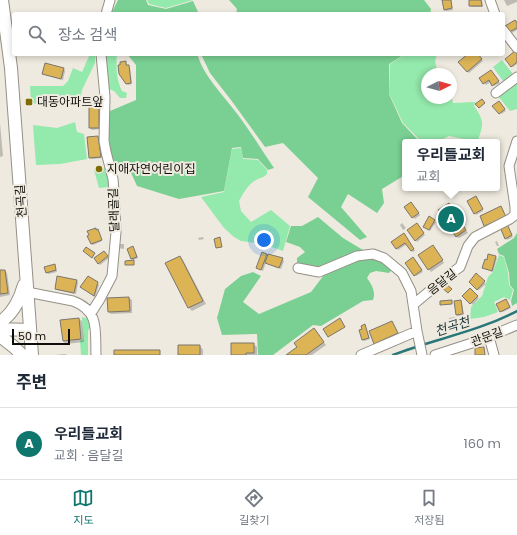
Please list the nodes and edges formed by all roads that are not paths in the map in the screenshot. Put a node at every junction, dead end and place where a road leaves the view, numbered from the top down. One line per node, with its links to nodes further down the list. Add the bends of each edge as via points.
1 (2, 0): 15 (street, 천곡길, via 11,68)
2 (107, 0): 5 (street)
3 (110, 0): 6 (street)
4 (490, 0): 7 (street)
5 (106, 12)
6 (106, 12)
7 (494, 12)
8 (505, 33): 9 (street)
9 (517, 48)
10 (101, 56): 18 (street, 달래골길, via 105,97 104,141 114,191 116,232 112,276)
11 (517, 77): 12 (street)
12 (496, 93)
13 (517, 140): 17 (street, 음달길, via 509,169 515,215 475,237 468,246 460,267)
14 (298, 268): 17 (street, 음달길, via 319,272 357,256 378,255 402,273)
15 (26, 276): 16 (street, 천곡길); 19 (street, via 19,300)
16 (27, 292): 18 (street, via 73,301); 22 (street, 천곡길)
17 (414, 304): 23 (street, 음달길)
18 (91, 313): 29 (street, via 95,324)
19 (0, 322)
20 (517, 325): 25 (street, 관문길)
21 (0, 329): 22 (street)
22 (30, 330): 28 (street, 천곡길)
23 (417, 333): 26 (street, 음달길); 30 (street)
24 (0, 336): 27 (street)
25 (489, 337): 31 (street, 관문길); 32 (street)
26 (422, 354)
27 (22, 355)
28 (32, 355)
29 (96, 355)
30 (361, 355)
31 (435, 355)
32 (494, 355)

